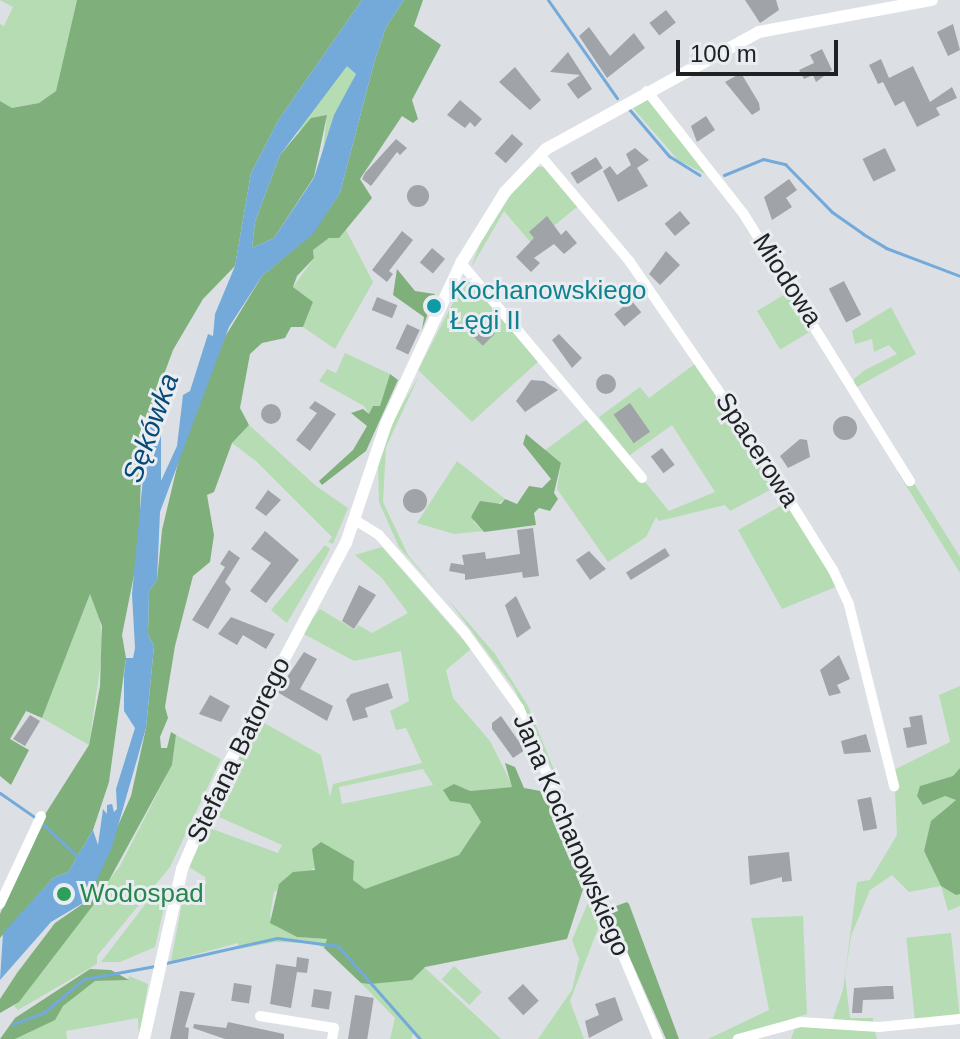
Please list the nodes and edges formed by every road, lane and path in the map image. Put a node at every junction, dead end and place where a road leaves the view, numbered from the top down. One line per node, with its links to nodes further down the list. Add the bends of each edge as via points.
1 (932, 0): 2 (street, via 759,32)
2 (647, 91): 3 (street); 6 (street, Miodowa, via 743,213)
3 (540, 155): 4 (street, via 505,192); 8 (street, Spacerowa, via 637,273 747,432 833,570 849,605)
4 (461, 263): 5 (street); 7 (street, via 386,424)
5 (642, 478)
6 (910, 481)
7 (355, 520): 13 (street, Stefana Batorego, via 223,774 182,869); 15 (street, Jana Kochanowskiego, via 379,535 465,633 519,708)
8 (894, 786)
9 (41, 816): 10 (street)
10 (0, 904)
11 (260, 1016): 14 (street, via 334,1028)
12 (960, 1019): 16 (street, via 879,1027 800,1022)
13 (144, 1039)
14 (332, 1039)
15 (658, 1039)
16 (738, 1039)

